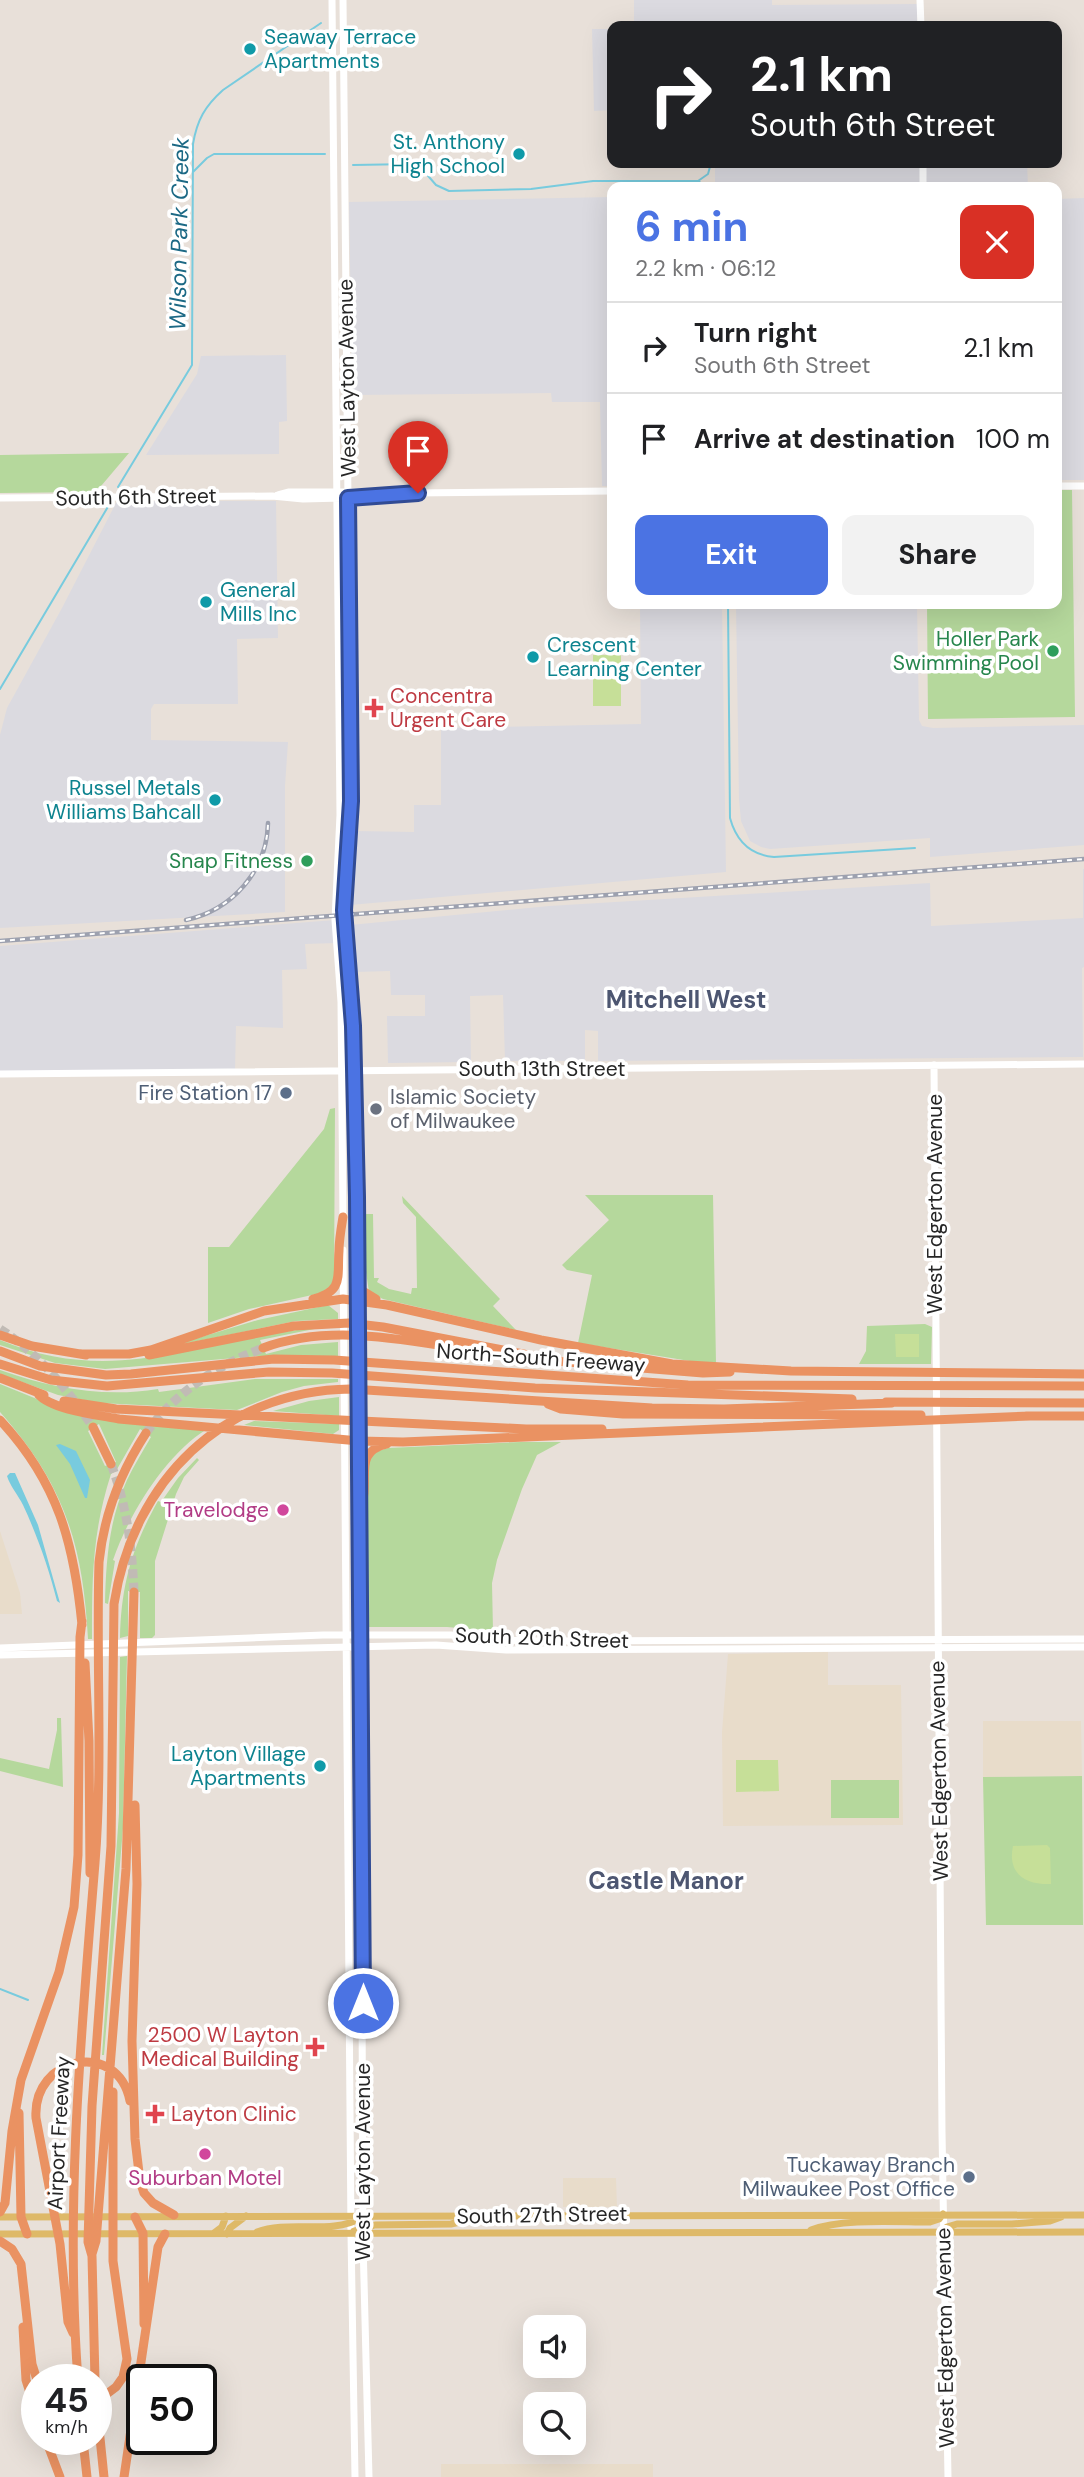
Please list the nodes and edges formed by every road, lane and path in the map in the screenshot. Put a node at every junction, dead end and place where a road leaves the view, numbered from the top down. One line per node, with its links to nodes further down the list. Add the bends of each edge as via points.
1 (332, 0): 8 (street, West Layton Avenue)
2 (343, 0): 9 (street, West Layton Avenue)
3 (920, 0): 4 (street)
4 (921, 21)
5 (1062, 486): 6 (street)
6 (1084, 486)
7 (607, 491): 9 (street, South 6th Street)
8 (337, 495): 9 (street, South 6th Street); 10 (street, South 6th Street, via 303,499); 13 (street, West Layton Avenue, via 340,815 335,920)
9 (348, 495): 14 (street, West Layton Avenue, via 351,801 344,910)
10 (0, 498)
11 (1084, 1064): 12 (street, South 13th Street)
12 (934, 1065): 14 (street, South 13th Street); 52 (street, West Edgerton Avenue)
13 (342, 1070): 14 (street, South 13th Street); 15 (street, South 13th Street); 16 (street, West Layton Avenue)
14 (354, 1070): 17 (street, West Layton Avenue)
15 (0, 1074)
16 (343, 1217): 18 (street, West Layton Avenue); 20 (highway, via 339,1279 328,1294)
17 (358, 1288): 19 (street, West Layton Avenue); 21 (highway)
18 (343, 1299): 19 (highway); 20 (highway); 42 (street, West Layton Avenue)
19 (358, 1299): 21 (highway); 43 (street, West Layton Avenue)
20 (295, 1305): 25 (highway, via 264,1311 151,1350)
21 (387, 1305): 28 (highway, via 672,1364)
22 (0, 1335): 25 (highway)
23 (263, 1348): 26 (highway, via 309,1337 351,1334)
24 (0, 1351): 31 (highway, North-South Freeway, via 40,1366 106,1375 274,1359 688,1385)
25 (81, 1354): 26 (highway, via 146,1356 294,1326 349,1323)
26 (560, 1361): 28 (highway, via 703,1373)
27 (0, 1364): 34 (highway, North-South Freeway, via 51,1380 94,1386 269,1372 332,1373 534,1388)
28 (791, 1371): 29 (highway)
29 (1084, 1374)
30 (0, 1378): 32 (highway)
31 (1084, 1386)
32 (38, 1394): 40 (highway, via 108,1408 526,1429); 42 (highway, via 52,1403 98,1415)
33 (541, 1401): 34 (highway, via 712,1409); 37 (highway, via 561,1409 623,1414); 90 (highway, via 350,1389 289,1396 255,1409 206,1438 146,1506 126,1551 114,1604 111,1846 90,2140 88,2242)
34 (892, 1403): 35 (highway, North-South Freeway)
35 (1084, 1403)
36 (1084, 1416): 37 (highway)
37 (908, 1418): 40 (highway)
38 (0, 1420): 48 (highway, via 34,1464 68,1535)
39 (93, 1427): 45 (highway)
40 (737, 1428): 44 (highway)
41 (146, 1433): 61 (highway, via 117,1485 100,1553 100,1754)
42 (345, 1435): 43 (highway); 49 (street, West Layton Avenue)
43 (359, 1436): 44 (highway); 46 (street, West Layton Avenue)
44 (403, 1441): 46 (highway, via 380,1446 365,1460)
45 (111, 1464)
46 (360, 1520): 50 (street, West Layton Avenue)
47 (134, 1592): 60 (highway)
48 (82, 1620): 61 (highway); 63 (highway, via 75,1907 59,1972)
49 (347, 1635): 50 (street, South 20th Street); 53 (street, South 20th Street, via 272,1636); 54 (street, West Layton Avenue)
50 (360, 1635): 52 (street, South 20th Street, via 451,1634 537,1641); 55 (street, West Layton Avenue)
51 (1084, 1639): 52 (street, South 20th Street)
52 (938, 1643): 55 (street, South 20th Street, via 506,1650 448,1645); 56 (street, South 20th Street); 66 (street, West Edgerton Avenue)
53 (182, 1646): 54 (street, South 20th Street); 58 (street, South 20th Street)
54 (347, 1647): 55 (street, South 20th Street); 76 (street, West Layton Avenue)
55 (360, 1647): 72 (street, West Layton Avenue)
56 (1084, 1647)
57 (0, 1648): 58 (street, South 20th Street)
58 (74, 1650): 59 (street, South 20th Street)
59 (0, 1655)
60 (131, 1766): 62 (highway); 64 (highway, via 135,1771 138,1884)
61 (92, 1888): 92 (highway, Airport Freeway, via 74,2150)
62 (114, 2021): 90 (highway); 98 (highway, via 113,2261 127,2359 123,2377)
63 (20, 2080): 65 (highway); 73 (highway)
64 (134, 2124): 69 (highway, via 144,2193); 92 (highway, via 122,2082 94,2063 62,2067 44,2084 35,2109 64,2266 68,2322)
65 (0, 2214): 73 (main road)
66 (943, 2214): 67 (main road, South 27th Street); 75 (main road, South 27th Street); 78 (street, West Edgerton Avenue); 82 (main road, via 930,2222 863,2223 819,2227)
67 (1069, 2215): 68 (main road, South 27th Street); 78 (main road, via 1050,2221 957,2224)
68 (1084, 2215)
69 (174, 2216): 70 (main road); 74 (main road)
70 (226, 2216): 71 (main road); 86 (main road)
71 (247, 2216): 76 (main road); 87 (main road)
72 (364, 2216): 75 (main road, South 27th Street); 76 (main road); 77 (street, West Layton Avenue)
73 (21, 2217): 74 (main road); 84 (highway)
74 (131, 2217): 80 (highway)
75 (484, 2217): 77 (main road, via 452,2224 375,2225)
76 (351, 2219): 81 (street, West Layton Avenue); 88 (main road, via 270,2227)
77 (363, 2230): 81 (main road); 82 (main road, South 27th Street); 107 (street, West Layton Avenue)
78 (943, 2232): 79 (main road, South 27th Street); 82 (main road, South 27th Street); 108 (street, West Edgerton Avenue)
79 (1084, 2232)
80 (144, 2233): 84 (main road); 85 (main road); 93 (highway)
81 (351, 2233): 88 (main road); 106 (street, West Layton Avenue)
82 (805, 2233)
83 (0, 2234): 84 (main road)
84 (27, 2234)
85 (165, 2234): 86 (main road); 93 (highway, via 158,2247)
86 (214, 2234): 87 (main road)
87 (227, 2234): 88 (main road)
88 (253, 2234)
89 (0, 2241): 91 (highway, via 20,2260)
90 (92, 2256): 97 (highway)
91 (24, 2294): 94 (highway); 95 (highway)
92 (75, 2338): 96 (highway, Airport Freeway)
93 (143, 2350): 105 (highway)
94 (25, 2364)
95 (32, 2364)
96 (77, 2364)
97 (95, 2364)
98 (112, 2390)
99 (52, 2455): 102 (highway)
100 (85, 2455): 103 (highway)
101 (102, 2455): 104 (highway)
102 (60, 2477)
103 (87, 2477)
104 (104, 2477)
105 (124, 2477)
106 (355, 2477)
107 (369, 2477)
108 (948, 2477)

